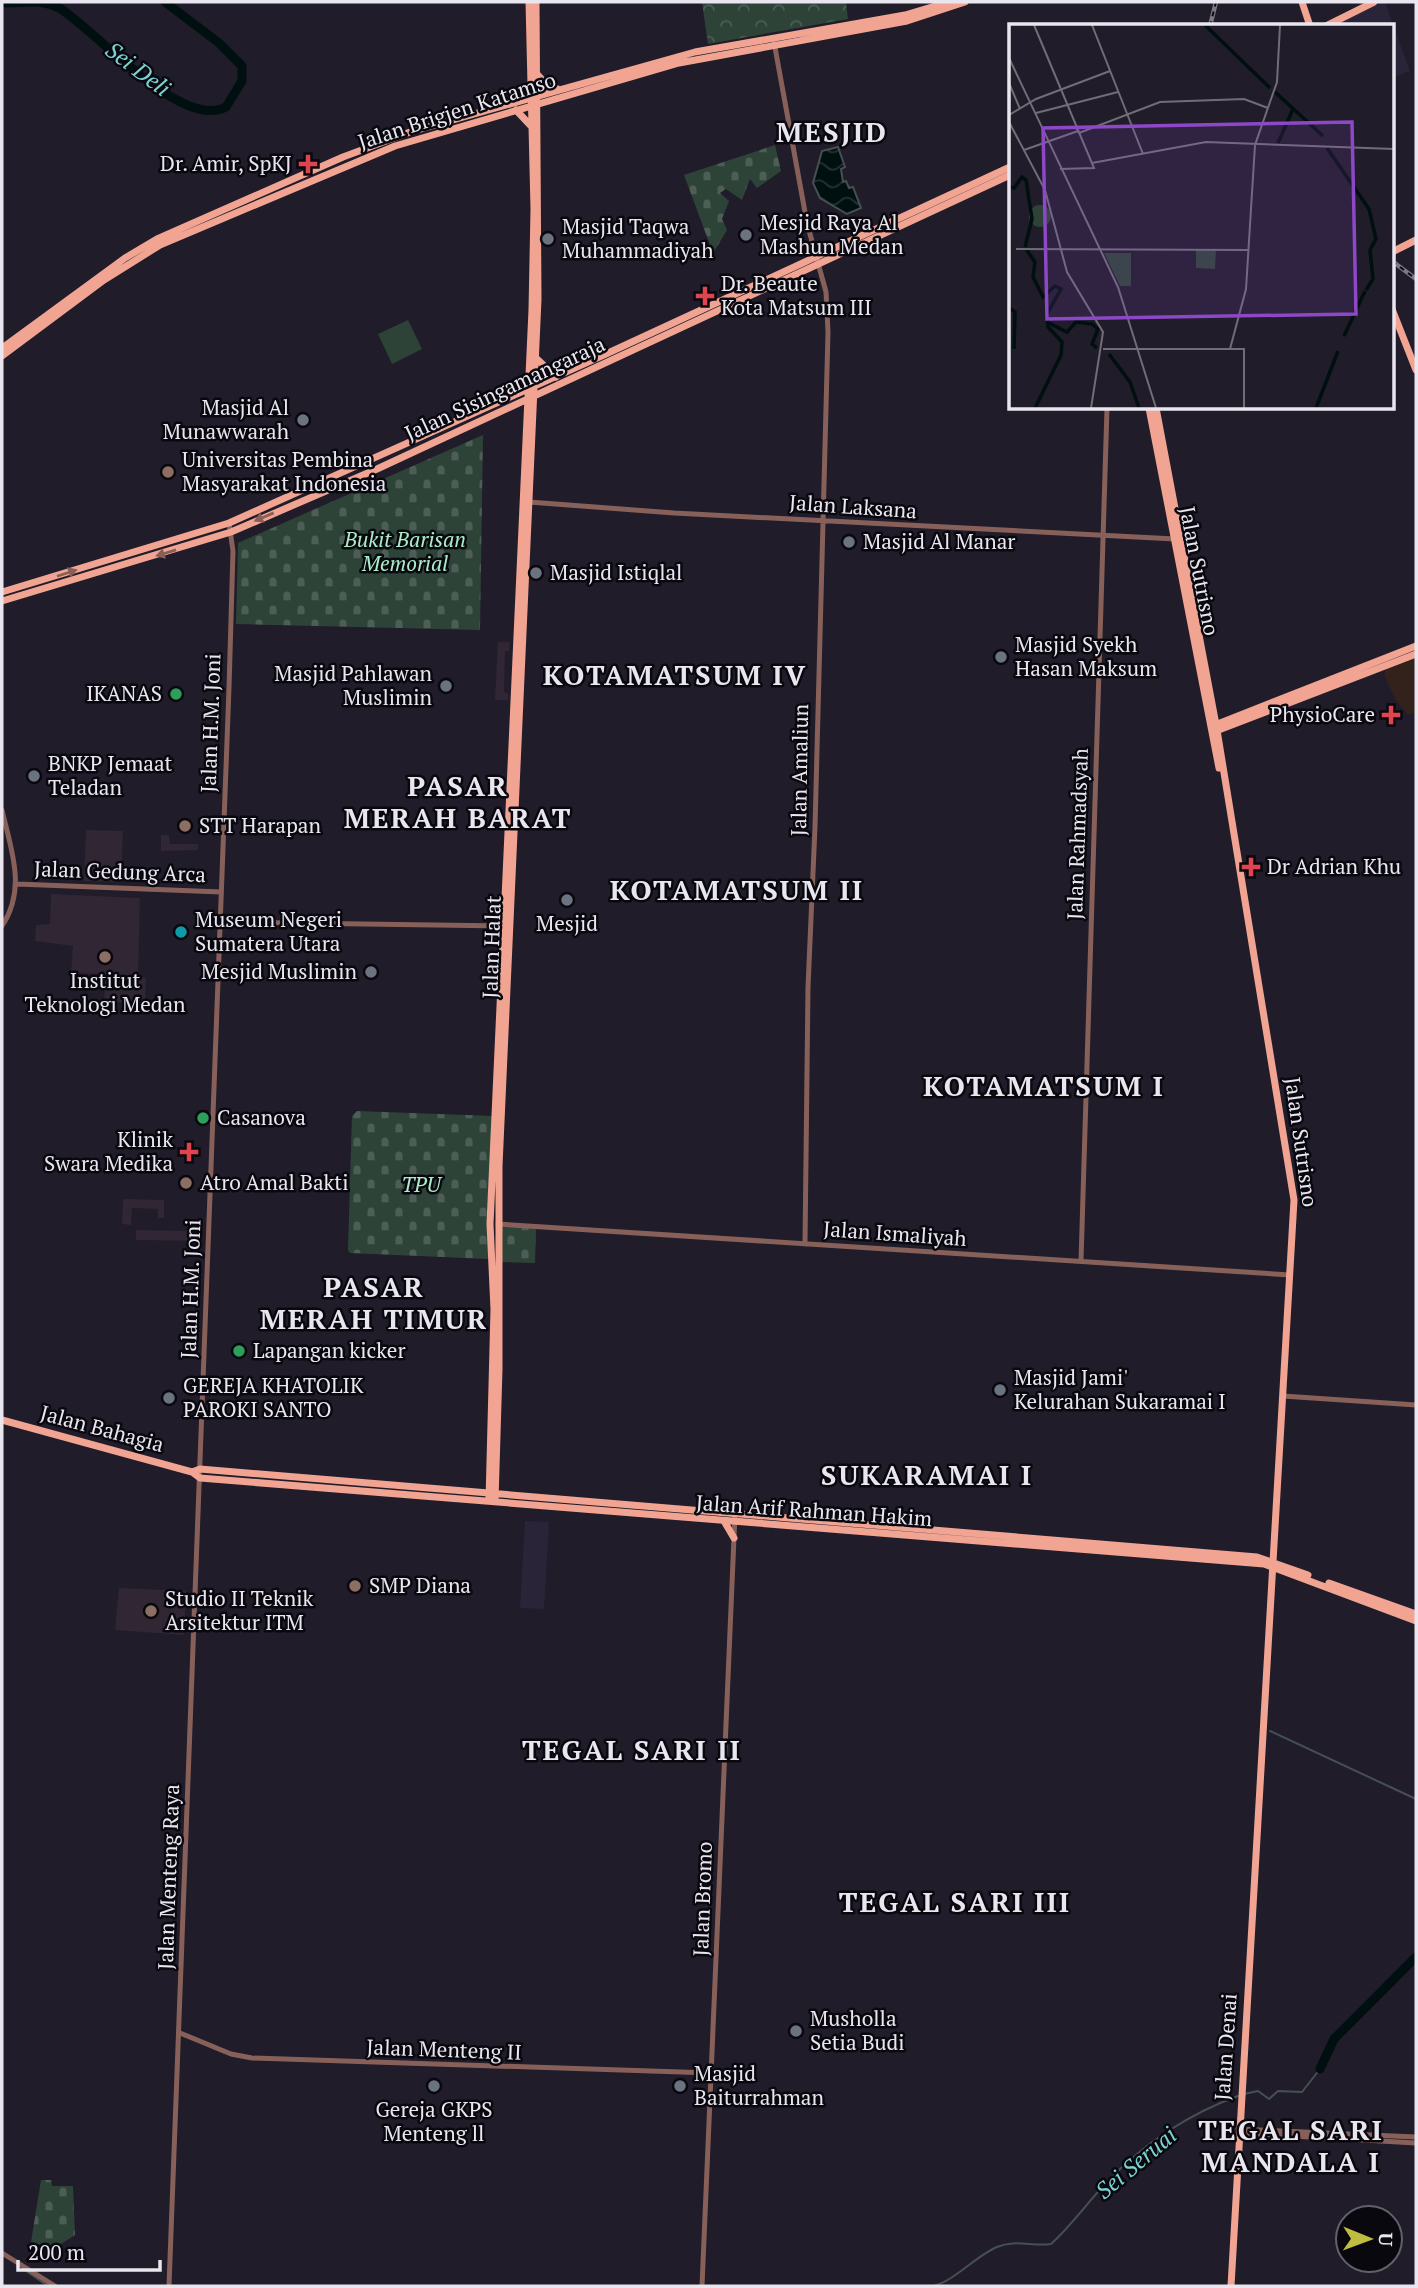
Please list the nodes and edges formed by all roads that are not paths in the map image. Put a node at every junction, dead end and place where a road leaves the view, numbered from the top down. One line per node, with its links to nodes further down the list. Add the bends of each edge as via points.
1 (529, 2): 13 (main road)
2 (536, 2): 12 (main road)
3 (949, 2): 7 (main road, Jalan Brigjen Katamso)
4 (965, 2): 7 (main road, Jalan Brigjen Katamso)
5 (1302, 2): 8 (main road)
6 (1374, 2): 9 (main road)
7 (906, 18): 10 (main road, Jalan Brigjen Katamso)
8 (1309, 24)
9 (1330, 24)
10 (774, 42): 11 (main road, Jalan Brigjen Katamso); 25 (street, Jalan Amaliun)
11 (634, 72): 14 (main road, Jalan Brigjen Katamso); 15 (main road, Jalan Brigjen Katamso)
12 (537, 74): 14 (main road, via 548,86); 17 (main road)
13 (530, 82): 16 (main road); 17 (main road)
14 (559, 89): 17 (main road, Jalan Brigjen Katamso)
15 (553, 99): 17 (main road, Jalan Brigjen Katamso); 19 (main road)
16 (519, 100): 17 (main road, Jalan Brigjen Katamso); 22 (main road, Jalan Brigjen Katamso, via 359,150)
17 (534, 100): 18 (main road, Jalan Brigjen Katamso); 19 (main road)
18 (516, 110): 19 (main road); 22 (main road, Jalan Brigjen Katamso, via 387,149)
19 (535, 125): 29 (main road, via 540,228); 32 (main road)
20 (1009, 167): 25 (main road, Jalan Sisingamangaraja)
21 (1009, 175): 25 (main road, Jalan Sisingamangaraja)
22 (219, 216): 27 (main road, Jalan Brigjen Katamso, via 134,253); 28 (main road, Jalan Brigjen Katamso, via 137,257)
23 (1416, 239): 24 (main road)
24 (1394, 248)
25 (816, 260): 31 (main road, Jalan Sisingamangaraja); 32 (main road, Jalan Sisingamangaraja); 40 (street, Jalan Amaliun, via 826,292 828,332)
26 (1394, 314): 30 (main road)
27 (2, 348)
28 (2, 356)
29 (536, 357): 31 (main road); 32 (main road)
30 (1416, 370)
31 (556, 377): 32 (main road, Jalan Sisingamangaraja)
32 (531, 392): 36 (main road, Jalan Sisingamangaraja); 39 (main road, Jalan Halat); 56 (main road, Jalan Halat)
33 (1107, 410): 43 (street, Jalan Rahmadsyah)
34 (1149, 410): 44 (main road, Jalan Sutrisno)
35 (1156, 410): 50 (main road, Jalan Sutrisno)
36 (418, 444): 37 (main road, Jalan Sisingamangaraja); 38 (main road, Jalan Sisingamangaraja)
37 (333, 477): 38 (main road); 41 (main road, Jalan Sisingamangaraja)
38 (337, 486): 42 (main road, Jalan Sisingamangaraja, one-way to 42)
39 (529, 502): 40 (street, Jalan Laksana); 56 (main road, Jalan Halat)
40 (822, 520): 43 (street, Jalan Laksana); 58 (street, Jalan Amaliun)
41 (229, 523): 42 (street, Jalan H.M. Joni); 45 (main road, Jalan Sisingamangaraja, one-way to 41)
42 (231, 531): 46 (main road, Jalan Sisingamangaraja, one-way to 46); 53 (street, Jalan H.M. Joni)
43 (1103, 536): 44 (street, Jalan Laksana); 59 (street, Jalan Rahmadsyah)
44 (1175, 539): 50 (main road, Jalan Sutrisno)
45 (2, 592)
46 (2, 601)
47 (1416, 646): 49 (main road)
48 (1416, 654): 49 (main road)
49 (1402, 655): 50 (main road)
50 (1214, 728): 60 (main road, Jalan Sutrisno, via 1292,1178)
51 (2, 810): 52 (street)
52 (17, 884): 53 (street, Jalan Gedung Arca); 55 (street)
53 (221, 892): 54 (street, Jalan H.M. Joni)
54 (220, 922): 56 (street); 64 (street, Jalan H.M. Joni)
55 (2, 926)
56 (507, 926): 57 (main road, Jalan Halat); 65 (main road, Jalan Halat, via 490,1224)
57 (498, 1224): 58 (street, Jalan Ismaliyah); 65 (main road, Jalan Halat, via 499,1369)
58 (805, 1244): 59 (street, Jalan Ismaliyah)
59 (1081, 1261): 60 (street, Jalan Ismaliyah)
60 (1290, 1275): 61 (main road, Jalan Sutrisno)
61 (1283, 1396): 62 (street); 70 (main road, Jalan Sutrisno)
62 (1416, 1405)
63 (2, 1419): 64 (main road, Jalan Bahagia)
64 (197, 1473): 65 (main road, Jalan Arif Rahman Hakim); 73 (street, Jalan Menteng Raya)
65 (492, 1497): 66 (main road, Jalan Arif Rahman Hakim)
66 (651, 1510): 67 (main road, Jalan Arif Rahman Hakim); 68 (main road, Jalan Arif Rahman Hakim)
67 (735, 1518): 68 (main road, Jalan Arif Rahman Hakim); 69 (street, Jalan Bromo); 70 (main road, Jalan Arif Rahman Hakim)
68 (724, 1521): 69 (main road)
69 (734, 1538): 74 (street, Jalan Bromo)
70 (1272, 1561): 71 (main road, Jalan Arif Rahman Hakim); 72 (main road, Jalan Arif Rahman Hakim); 75 (main road, Jalan Denai)
71 (1416, 1614)
72 (1416, 1621)
73 (180, 2033): 74 (street, Jalan Menteng II, via 242,2057); 80 (street, Jalan Menteng Raya)
74 (711, 2073): 81 (street, Jalan Bromo)
75 (1238, 2131): 76 (street); 77 (street); 82 (main road, Jalan Denai)
76 (1416, 2137)
77 (1416, 2143)
78 (2, 2253): 79 (street)
79 (55, 2286)
80 (169, 2286)
81 (702, 2286)
82 (1231, 2286)

